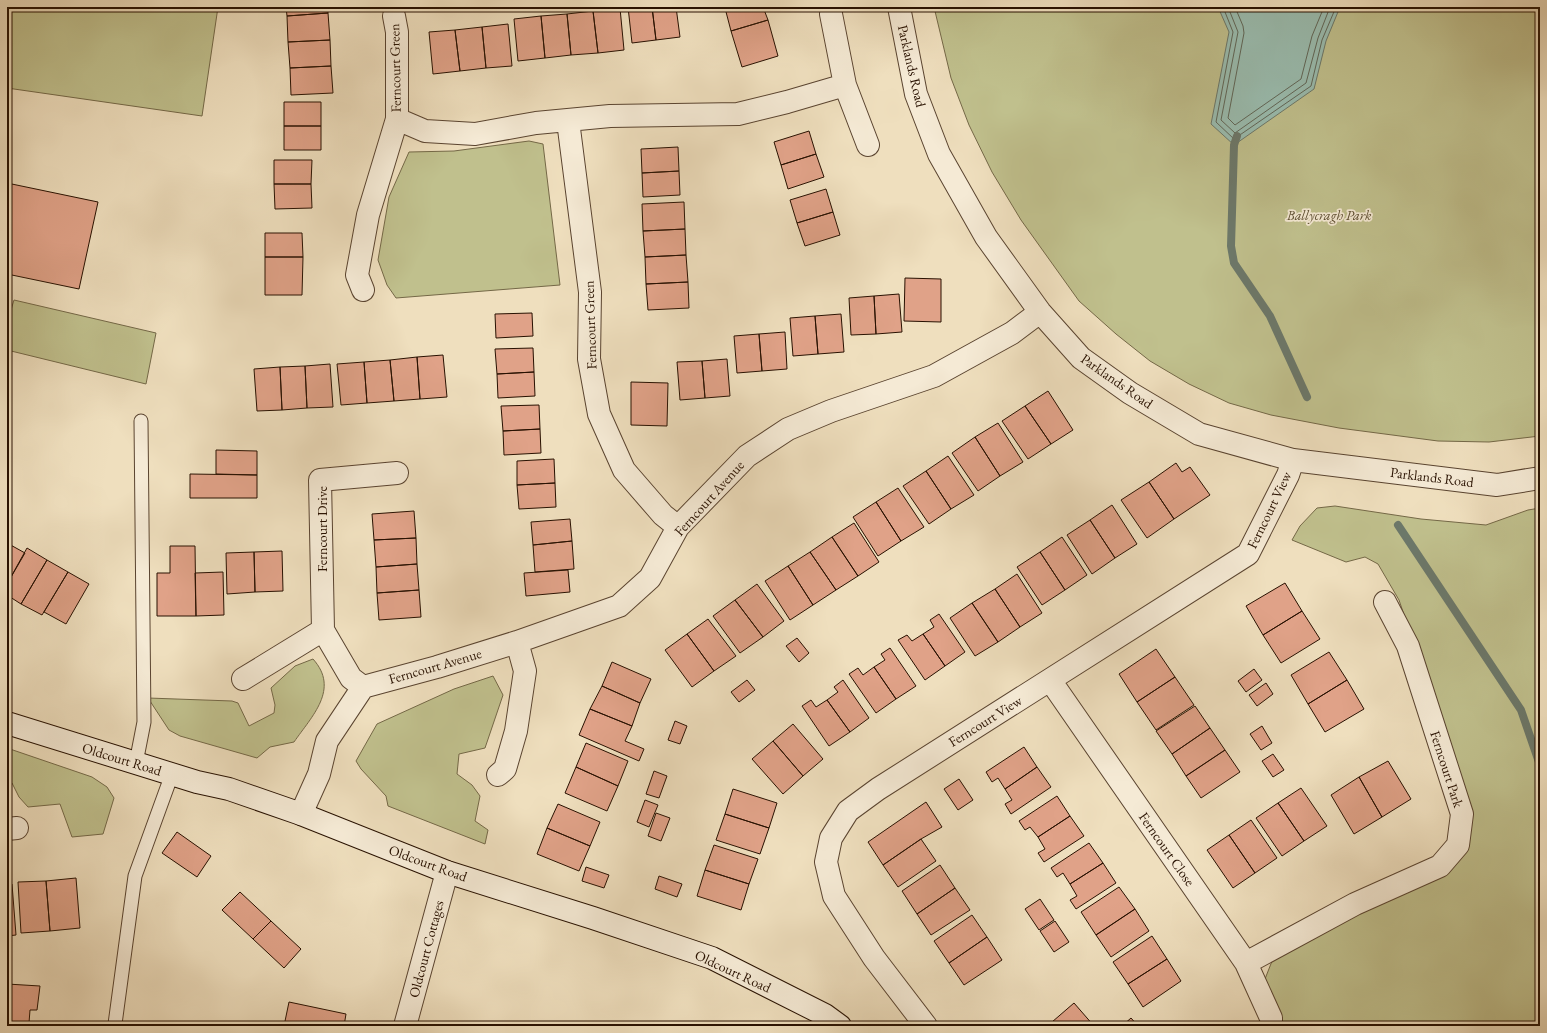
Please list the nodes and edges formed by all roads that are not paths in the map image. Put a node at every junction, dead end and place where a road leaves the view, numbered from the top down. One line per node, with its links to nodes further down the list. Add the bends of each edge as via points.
1 (898, 7): 9 (street, Parklands Road, via 916,94 939,154 986,237)
2 (831, 14): 4 (street)
3 (394, 16): 5 (street, Ferncourt Green, via 397,32)
4 (844, 85): 6 (street, Ferncourt Green, via 738,114 610,116); 7 (street)
5 (397, 119): 6 (street, Ferncourt Green, via 425,131 475,134); 8 (street, Ferncourt Green, via 366,222 357,275)
6 (568, 120): 14 (street, Ferncourt Green, via 590,292 589,360 599,414 624,470 662,515)
7 (868, 144)
8 (363, 290)
9 (1040, 312): 11 (street, Parklands Road, via 1081,358 1130,393 1199,434); 14 (street, Ferncourt Avenue, via 1012,333 934,376 831,411 788,429 747,456)
10 (141, 422): 22 (lane, via 144,722)
11 (1293, 460): 13 (street, Parklands Road, via 1497,484); 19 (street, Ferncourt View, via 1248,554)
12 (397, 473): 16 (street, Ferncourt Drive, via 320,480)
13 (1540, 478)
14 (678, 527): 17 (street, Ferncourt Avenue, via 650,578 619,606)
15 (1384, 602): 27 (street, Ferncourt Park, via 1408,646 1462,814 1458,845 1440,866 1355,904)
16 (323, 630): 18 (street); 20 (street, Ferncourt Drive, via 351,678)
17 (517, 642): 20 (street, Ferncourt Avenue); 24 (street, via 525,671 516,731 505,769)
18 (243, 679)
19 (1050, 680): 27 (street, Ferncourt Close); 31 (street, Ferncourt View, via 878,789 848,811 831,838 826,862 834,896 874,958)
20 (362, 687): 25 (street, via 327,741 319,774)
21 (7, 723): 22 (street, Oldcourt Road)
22 (136, 763): 23 (street, Oldcourt Road)
23 (172, 774): 25 (street, Oldcourt Road, via 229,789); 28 (lane, via 135,876)
24 (498, 775)
25 (301, 814): 26 (street, Oldcourt Road)
26 (447, 872): 29 (street, Oldcourt Cottages); 30 (street, Oldcourt Road, via 712,958 825,1015)
27 (1246, 963): 32 (street, Ferncourt Close, via 1271,1018)
28 (115, 1024)
29 (405, 1026)
30 (840, 1026)
31 (926, 1026)
32 (1271, 1026)

